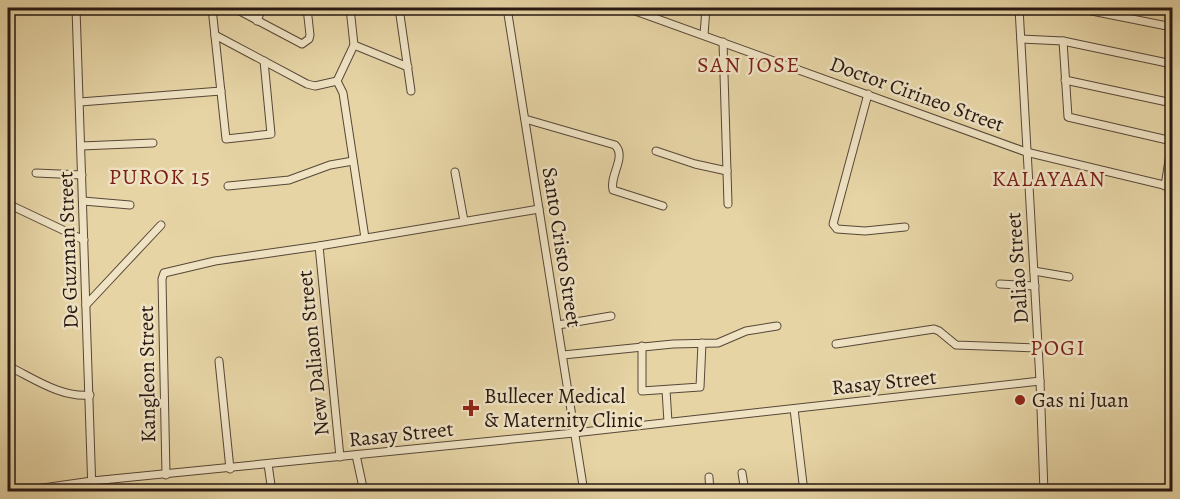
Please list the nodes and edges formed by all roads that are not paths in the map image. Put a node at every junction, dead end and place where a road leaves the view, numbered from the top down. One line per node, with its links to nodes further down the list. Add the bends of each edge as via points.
1 (76, 8): 29 (street, De Guzman Street)
2 (212, 8): 15 (street)
3 (234, 8): 13 (street)
4 (262, 8): 13 (street)
5 (307, 8): 13 (street, via 310,35 302,44)
6 (350, 8): 20 (street)
7 (399, 8): 23 (street)
8 (507, 8): 31 (street, Santo Cristo Street)
9 (627, 8): 16 (street, Doctor Cirineo Street)
10 (706, 8): 16 (street)
11 (1019, 8): 17 (street, Daliao Street)
12 (1077, 8): 14 (street)
13 (256, 21)
14 (1173, 27)
15 (215, 35): 21 (street); 27 (street)
16 (704, 35): 19 (street, Doctor Cirineo Street)
17 (1021, 39): 18 (street); 35 (street, Daliao Street)
18 (1063, 41): 22 (street); 24 (street)
19 (723, 42): 28 (street, Doctor Cirineo Street); 37 (street)
20 (354, 45): 23 (street); 25 (street)
21 (264, 61): 25 (street, via 311,86); 27 (street, via 271,134 226,139)
22 (1173, 64)
23 (408, 67): 26 (street)
24 (1065, 80): 30 (street); 42 (street, via 1068,117 1173,141)
25 (337, 81): 36 (street, via 343,93)
26 (411, 91)
27 (221, 92): 29 (street)
28 (868, 94): 35 (street, Doctor Cirineo Street); 51 (street, via 833,224 837,229 865,231)
29 (80, 102): 33 (street, De Guzman Street)
30 (1173, 103)
31 (525, 119): 47 (street, via 615,145 620,156 613,190); 48 (street, Santo Cristo Street)
32 (153, 142): 33 (street)
33 (81, 146): 40 (street, De Guzman Street)
34 (656, 151): 37 (street)
35 (1026, 152): 42 (street, Doctor Cirineo Street); 55 (street, Daliao Street)
36 (353, 161): 41 (street, via 290,180); 52 (street)
37 (727, 171): 45 (street)
38 (456, 172): 49 (street)
39 (36, 173): 40 (street)
40 (82, 175): 43 (street, De Guzman Street)
41 (228, 186)
42 (1169, 187)
43 (83, 201): 46 (street); 53 (street, De Guzman Street)
44 (8, 204): 53 (street)
45 (728, 204)
46 (130, 205)
47 (663, 206)
48 (538, 209): 49 (street); 61 (street, Santo Cristo Street)
49 (464, 221): 52 (street)
50 (161, 225): 59 (street)
51 (905, 227)
52 (365, 238): 54 (street)
53 (84, 240): 59 (street, De Guzman Street)
54 (319, 246): 78 (street, New Daliaon Street); 82 (street, Kangleon Street, via 215,261 164,273)
55 (1034, 271): 56 (street); 58 (street, Daliao Street)
56 (1069, 277)
57 (1000, 285): 58 (street)
58 (1035, 286): 66 (street, Daliao Street)
59 (86, 305): 73 (street, De Guzman Street)
60 (611, 316): 61 (street)
61 (558, 325): 67 (street, Santo Cristo Street)
62 (777, 326): 63 (street, via 746,331 718,343)
63 (702, 343): 65 (street); 72 (street, via 700,387)
64 (836, 344): 66 (street, via 934,329 956,345)
65 (642, 346): 67 (street); 72 (street, via 642,391)
66 (1038, 348): 71 (street, Daliao Street)
67 (563, 355): 76 (street, Santo Cristo Street)
68 (219, 361): 80 (street)
69 (10, 367): 70 (street); 73 (street, via 66,394)
70 (8, 379)
71 (1040, 381): 74 (street, Rasay Street); 93 (street, Daliao Street)
72 (666, 390): 75 (street)
73 (90, 395): 84 (street, De Guzman Street)
74 (794, 409): 75 (street, Rasay Street); 92 (street)
75 (668, 422): 76 (street, Rasay Street)
76 (574, 433): 77 (street, Rasay Street); 89 (street, Santo Cristo Street)
77 (356, 455): 78 (street, Rasay Street); 88 (street)
78 (340, 457): 79 (street, Rasay Street)
79 (268, 464): 80 (street, Rasay Street); 87 (street)
80 (230, 469): 82 (street, Rasay Street)
81 (742, 473): 91 (street)
82 (166, 475): 84 (street, Rasay Street)
83 (709, 477): 90 (street)
84 (92, 481): 85 (street, Rasay Street); 86 (street, De Guzman Street)
85 (15, 492)
86 (92, 492)
87 (272, 492)
88 (364, 492)
89 (584, 492)
90 (710, 492)
91 (745, 492)
92 (804, 492)
93 (1044, 492)

